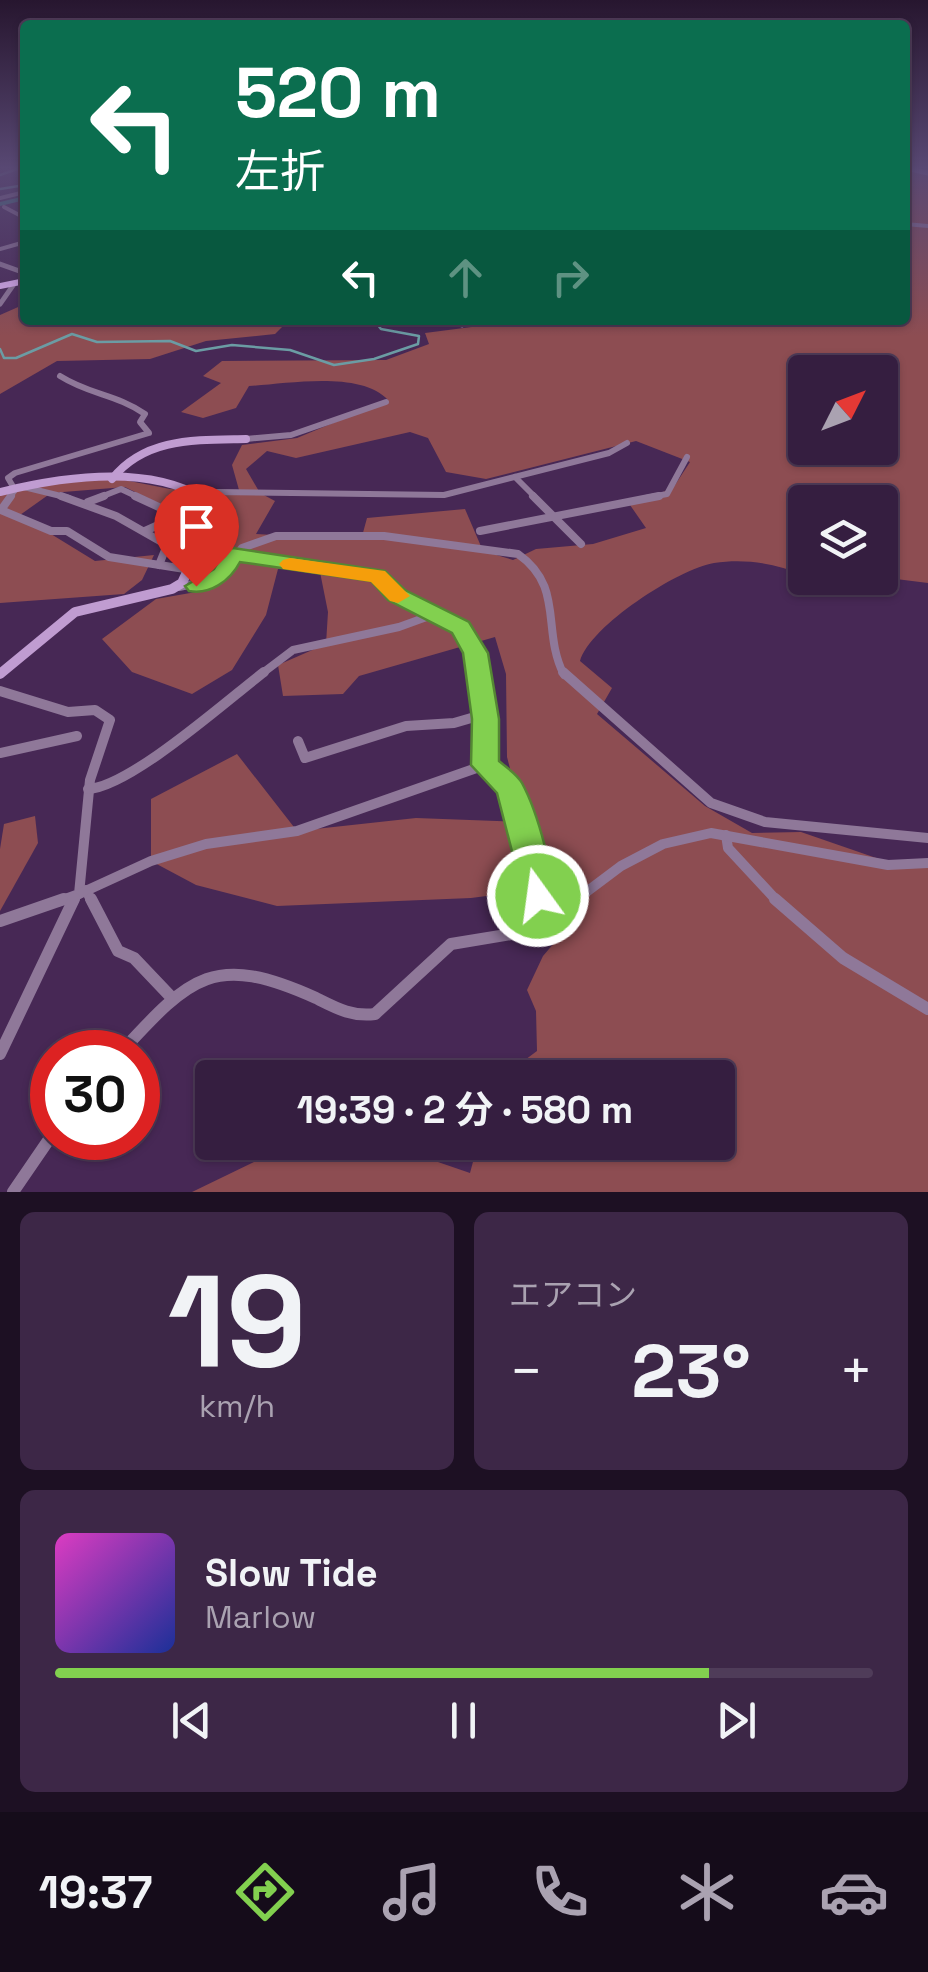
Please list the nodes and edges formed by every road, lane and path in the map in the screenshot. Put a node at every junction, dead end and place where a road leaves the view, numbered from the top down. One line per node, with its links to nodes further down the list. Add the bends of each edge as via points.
1 (20, 284): 2 (street)
2 (0, 304)
3 (60, 376): 10 (street, via 86,392 122,396 144,414 140,422 148,433 15,474 8,478)
4 (386, 402): 5 (street, via 291,435)
5 (246, 438): 9 (street, via 162,446 128,460)
6 (628, 443): 8 (street)
7 (686, 457): 14 (street, via 667,494)
8 (515, 477): 12 (street, via 444,495 217,492); 14 (street)
9 (112, 479): 10 (street); 12 (street, via 174,484)
10 (17, 487): 11 (street); 13 (street); 19 (street, via 2,510 12,516 67,531 109,557)
11 (0, 492)
12 (202, 498): 20 (street, via 214,513)
13 (88, 502): 15 (street); 15 (street, via 121,489 178,516)
14 (556, 518): 16 (street); 17 (street)
15 (144, 531): 19 (street, via 167,545)
16 (480, 531)
17 (581, 544)
18 (233, 555): 21 (street, via 217,578); 22 (street, via 378,576 396,595); 32 (street, via 274,536 352,535 518,554 550,590 553,648 566,679 711,803 766,822)
19 (158, 565): 20 (street)
20 (191, 570): 21 (street)
21 (175, 587): 23 (street, via 74,612)
22 (432, 614): 25 (street, via 454,622 472,644); 30 (street, via 293,650 149,759 105,788)
23 (0, 674)
24 (0, 691): 30 (street, via 68,712 104,714 110,726)
25 (485, 714): 27 (street, via 440,726 406,726 306,758); 29 (street)
26 (77, 736): 28 (street)
27 (298, 741)
28 (0, 754)
29 (485, 765): 34 (street, via 509,787); 36 (street, via 297,831 206,844 151,861)
30 (88, 789): 36 (street)
31 (726, 835): 33 (street, via 888,865); 35 (street, via 663,844); 40 (street, via 728,848 801,928 885,989)
32 (928, 838)
33 (928, 863)
34 (536, 875): 35 (street); 38 (street, via 538,896)
35 (584, 890): 38 (street, via 548,928)
36 (80, 894): 37 (street); 39 (street, via 118,950); 42 (street)
37 (0, 921)
38 (514, 936): 39 (street, via 451,944 390,1004 362,1017 266,976 216,974)
39 (172, 998): 41 (street)
40 (928, 1010)
41 (142, 1030)
42 (0, 1054)
43 (35, 1160): 44 (street)
44 (13, 1192)

